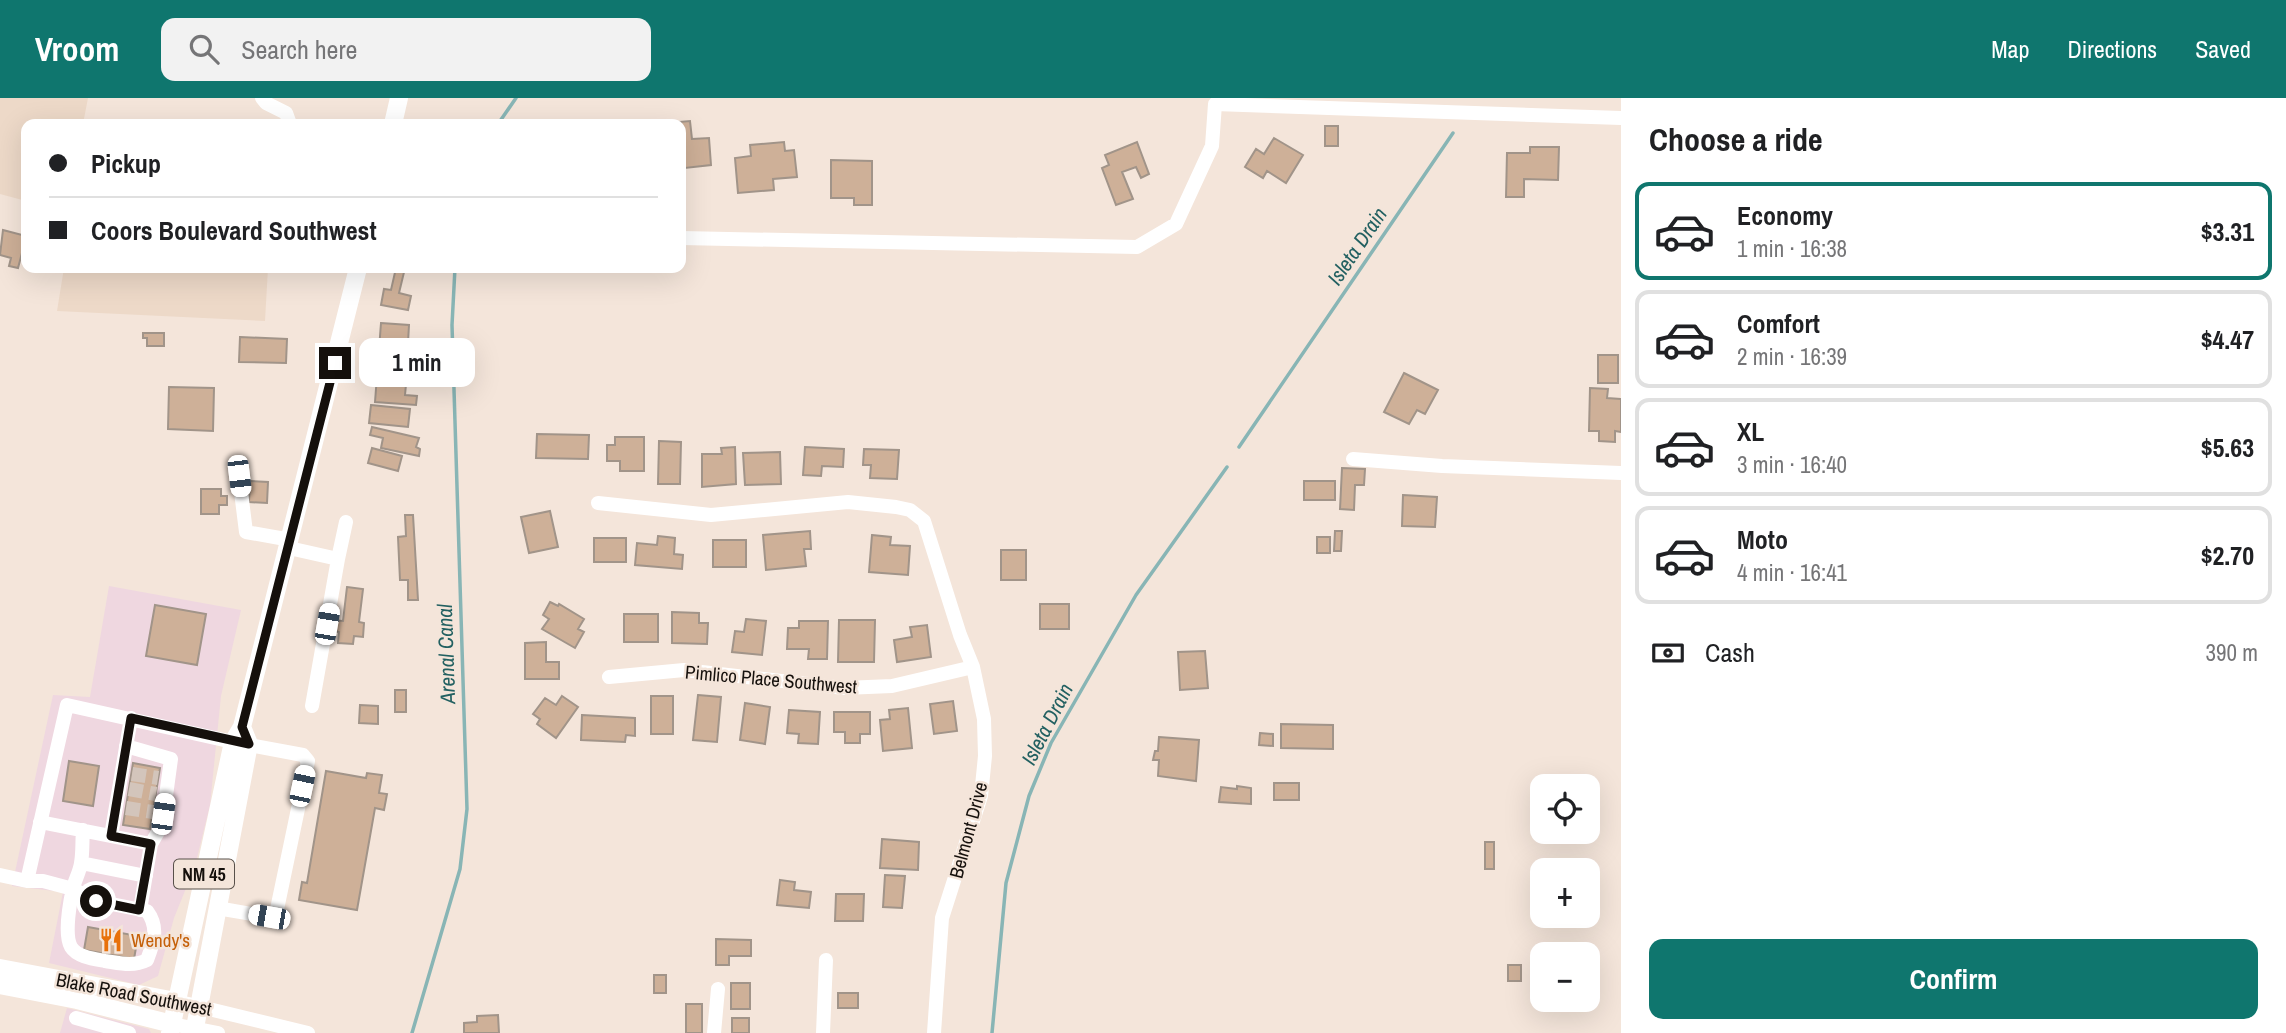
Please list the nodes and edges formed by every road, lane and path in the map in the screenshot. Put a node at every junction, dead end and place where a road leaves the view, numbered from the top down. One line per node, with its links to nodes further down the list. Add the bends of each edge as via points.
1 (262, 98): 4 (street)
2 (399, 98): 5 (main road)
3 (1621, 118): 6 (street, via 1215,104 1212,146 1175,224 1137,247)
4 (288, 119)
5 (394, 119)
6 (686, 238)
7 (357, 273): 13 (main road, NM 45)
8 (1353, 460): 9 (street)
9 (1621, 473)
10 (239, 476): 13 (street, via 246,532)
11 (598, 503): 15 (street, Belmont Drive, via 711,515 848,502 910,510 924,521)
12 (346, 522): 14 (street)
13 (290, 544): 14 (street); 19 (main road, NM 45)
14 (338, 559): 17 (street)
15 (973, 667): 16 (street, Pimlico Place Southwest, via 892,686 844,688 684,670); 47 (street, Belmont Drive, via 984,719 981,796 942,918)
16 (609, 677)
17 (312, 706)
18 (131, 718): 19 (street); 20 (street); 21 (street, via 67,705)
19 (241, 738): 30 (main road); 30 (street, via 303,755 308,761 276,914 269,917); 36 (main road, NM 45)
20 (126, 746): 23 (street, via 127,773); 24 (street, via 171,759 158,813 162,825)
21 (40, 822): 22 (street); 28 (street)
22 (83, 830): 23 (street); 25 (street)
23 (111, 836): 24 (street)
24 (151, 844): 27 (street)
25 (81, 863): 27 (street); 29 (street)
26 (0, 875): 28 (street)
27 (145, 876): 31 (street)
28 (27, 881): 29 (street)
29 (72, 889): 31 (street, via 96,901); 31 (street, via 68,937 76,953 92,959 129,964 146,960 155,934 154,921 147,911)
30 (217, 908): 37 (main road)
31 (139, 910)
32 (826, 960): 46 (street)
33 (0, 968): 36 (main road, Blake Road Southwest)
34 (0, 985): 38 (main road, Blake Road Southwest)
35 (718, 989): 45 (street)
36 (176, 1001): 37 (street, Blake Road Southwest); 39 (main road, NM 45)
37 (199, 1005): 40 (main road); 44 (street, Blake Road Southwest)
38 (76, 1009): 39 (main road, Blake Road Southwest); 41 (street); 42 (street)
39 (171, 1028): 40 (street, Blake Road Southwest)
40 (194, 1030): 43 (street, Blake Road Southwest)
41 (124, 1032)
42 (72, 1033)
43 (218, 1033)
44 (308, 1033)
45 (714, 1033)
46 (823, 1033)
47 (934, 1033)

